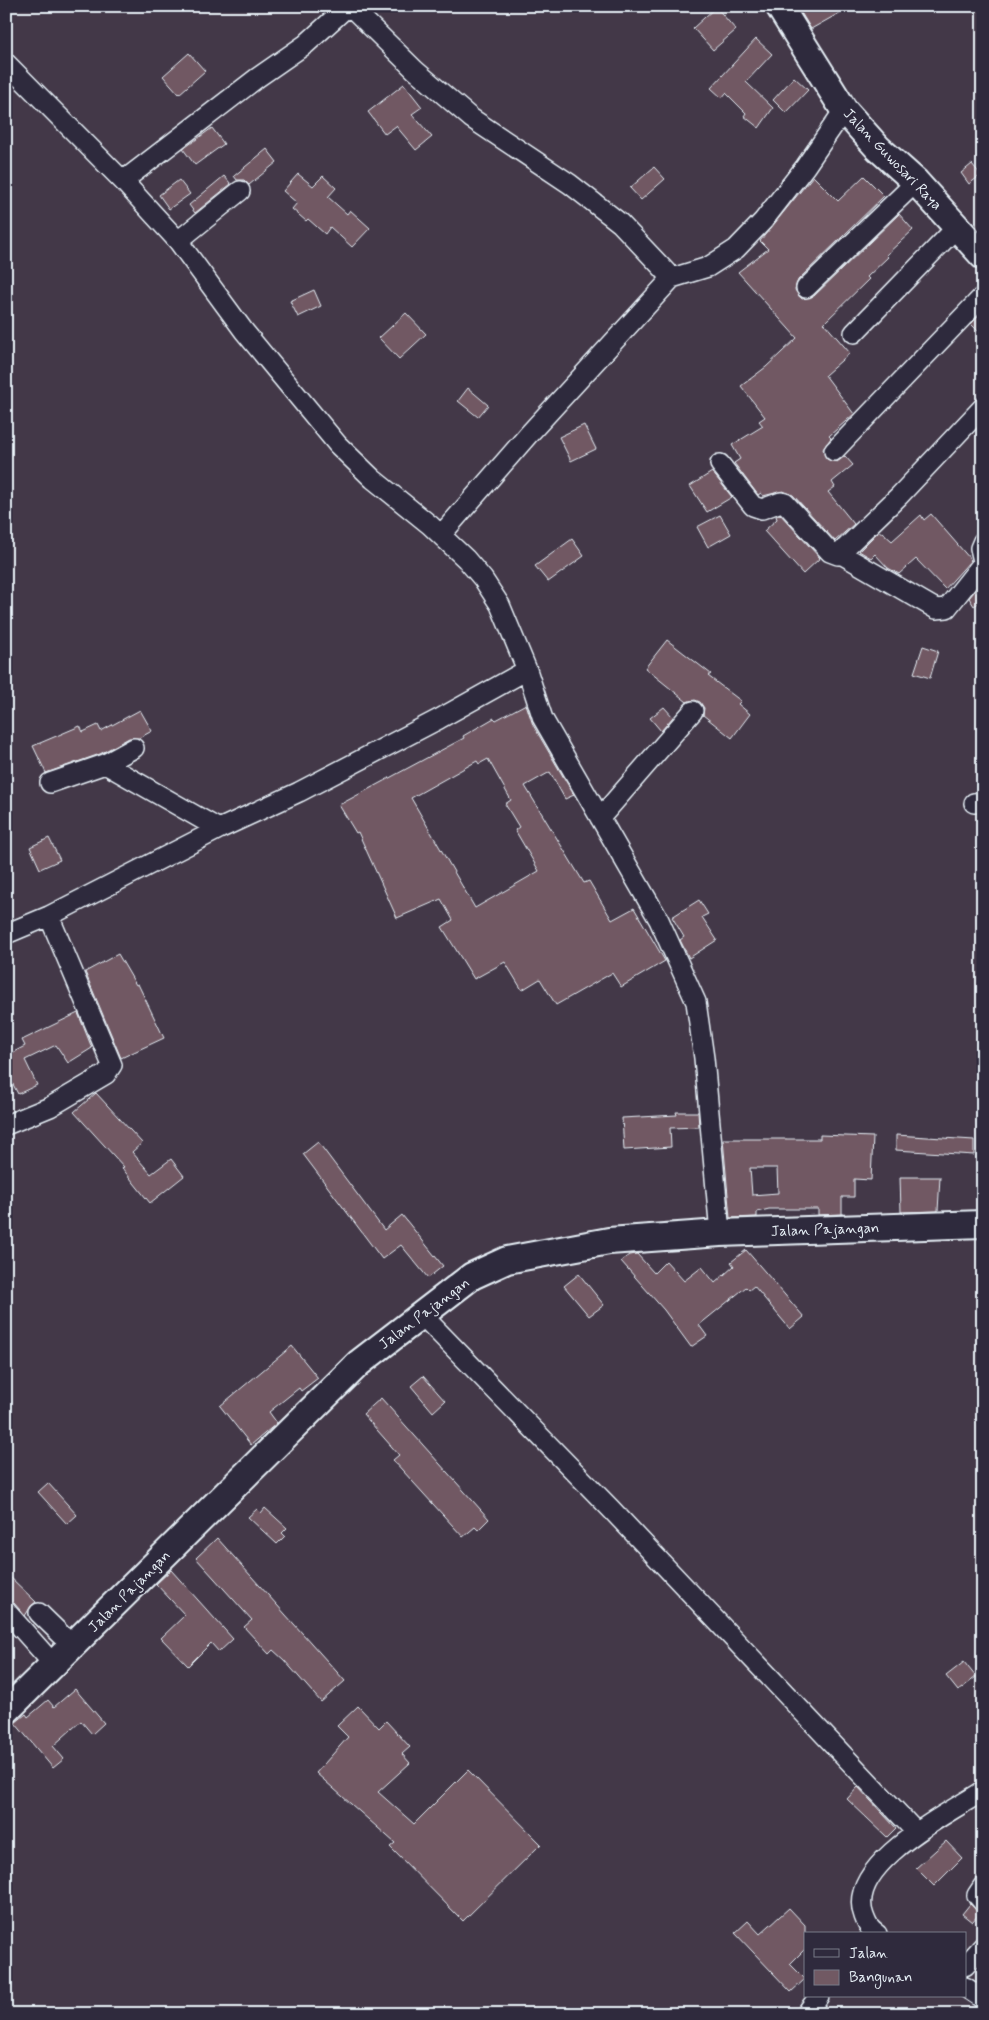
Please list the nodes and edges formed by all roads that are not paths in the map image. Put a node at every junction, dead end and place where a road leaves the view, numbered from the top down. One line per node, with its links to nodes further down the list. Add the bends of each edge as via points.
1 (349, 6): 5 (street, via 306,44); 11 (street, via 415,70 471,118 570,184 620,223)
2 (779, 6): 4 (main road, Jalan Guwosari Raya)
3 (6, 64): 5 (street)
4 (844, 110): 6 (main road, Jalan Guwosari Raya, via 878,148); 11 (street, via 805,167 763,221 736,249 708,267)
5 (123, 181): 9 (street)
6 (916, 182): 8 (main road, Jalan Guwosari Raya); 12 (street)
7 (240, 191): 9 (street)
8 (957, 227): 10 (main road, Jalan Guwosari Raya); 14 (street)
9 (178, 241): 18 (street, via 244,330 338,446)
10 (983, 256)
11 (672, 278): 18 (street)
12 (806, 288)
13 (983, 296): 16 (street)
14 (854, 334)
15 (983, 407): 20 (street)
16 (834, 451)
17 (720, 464): 20 (street, via 753,506 762,509 785,503 830,552)
18 (441, 535): 22 (street, via 466,559 496,598)
19 (983, 541): 21 (street, via 980,548)
20 (841, 554): 21 (street, via 936,609 947,608)
21 (983, 562)
22 (527, 670): 27 (street, via 543,718); 28 (street, via 299,792)
23 (693, 711): 27 (street)
24 (134, 748): 25 (street)
25 (105, 764): 26 (street); 28 (street)
26 (50, 783)
27 (600, 818): 33 (street, via 659,920 696,1002)
28 (219, 829): 29 (street)
29 (49, 916): 30 (street); 31 (street, via 112,1065 106,1074 50,1108)
30 (6, 934)
31 (6, 1125)
32 (983, 1224): 33 (main road, Jalan Pajangan)
33 (720, 1233): 34 (main road, Jalan Pajangan, via 609,1241 507,1260 472,1276)
34 (421, 1314): 37 (main road, Jalan Pajangan, via 359,1363); 41 (street)
35 (6, 1611): 38 (street)
36 (39, 1613): 37 (street)
37 (74, 1646): 38 (main road, Jalan Pajangan)
38 (54, 1665): 39 (main road, Jalan Pajangan)
39 (6, 1711)
40 (983, 1791): 41 (street)
41 (916, 1832): 44 (street, via 887,1857 863,1890 861,1910)
42 (983, 1886): 43 (street, via 977,1895)
43 (983, 1902)
44 (871, 1932)
45 (983, 1946): 46 (street)
46 (966, 1965)
47 (966, 1988): 49 (street)
48 (818, 1998): 50 (street)
49 (983, 1998)
50 (806, 2014)

